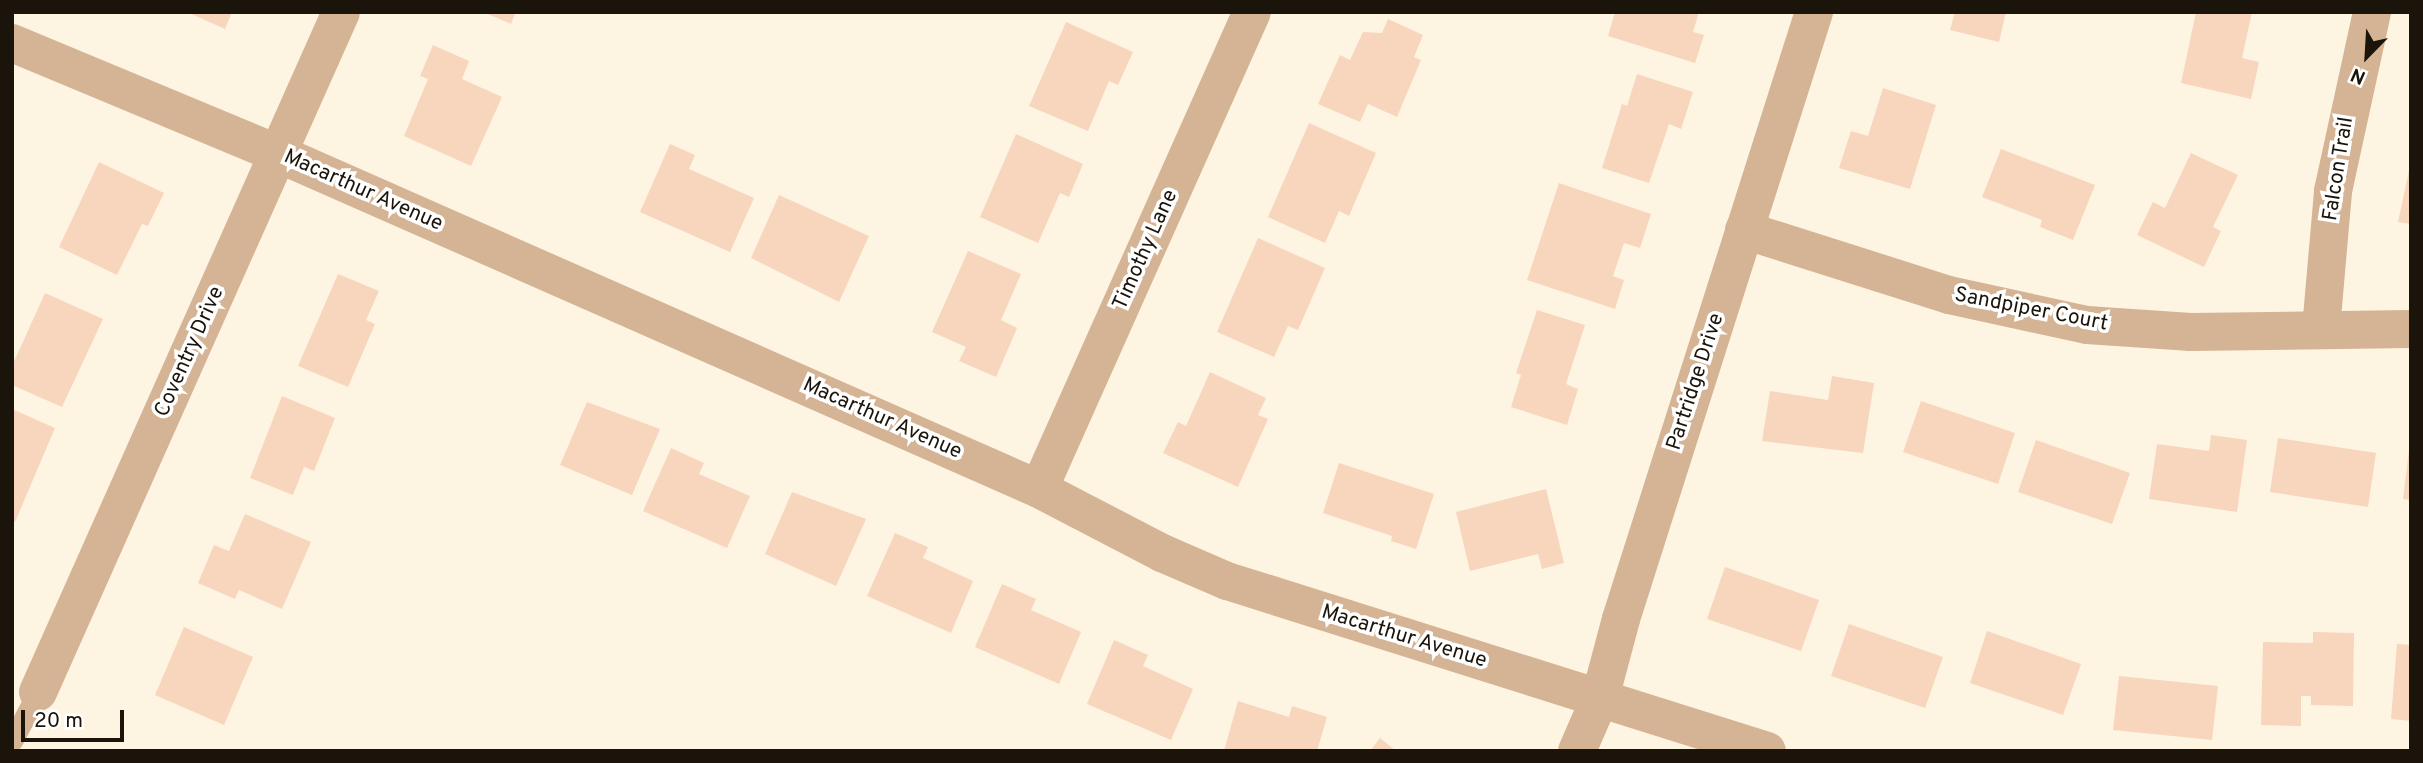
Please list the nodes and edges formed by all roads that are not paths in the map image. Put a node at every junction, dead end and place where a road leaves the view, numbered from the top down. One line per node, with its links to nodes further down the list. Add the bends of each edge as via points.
1 (341, 12): 6 (street, Coventry Drive)
2 (1252, 12): 10 (street, Timothy Lane)
3 (1814, 12): 7 (street, Partridge Drive)
4 (2372, 12): 8 (street, Falcon Trail, via 2333,191)
5 (12, 43): 6 (street, Macarthur Avenue)
6 (279, 154): 10 (street, Macarthur Avenue); 11 (street, Coventry Drive)
7 (1745, 230): 8 (street, Sandpiper Court, via 1949,295 2087,325 2191,332); 12 (street, Partridge Drive)
8 (2321, 329): 9 (street, Sandpiper Court)
9 (2411, 329)
10 (1039, 489): 12 (street, Macarthur Avenue, via 1161,554 1227,582)
11 (38, 692): 13 (lane)
12 (1600, 698): 14 (street, Partridge Drive); 15 (street, Macarthur Avenue)
13 (12, 741)
14 (1577, 751)
15 (1767, 751)

